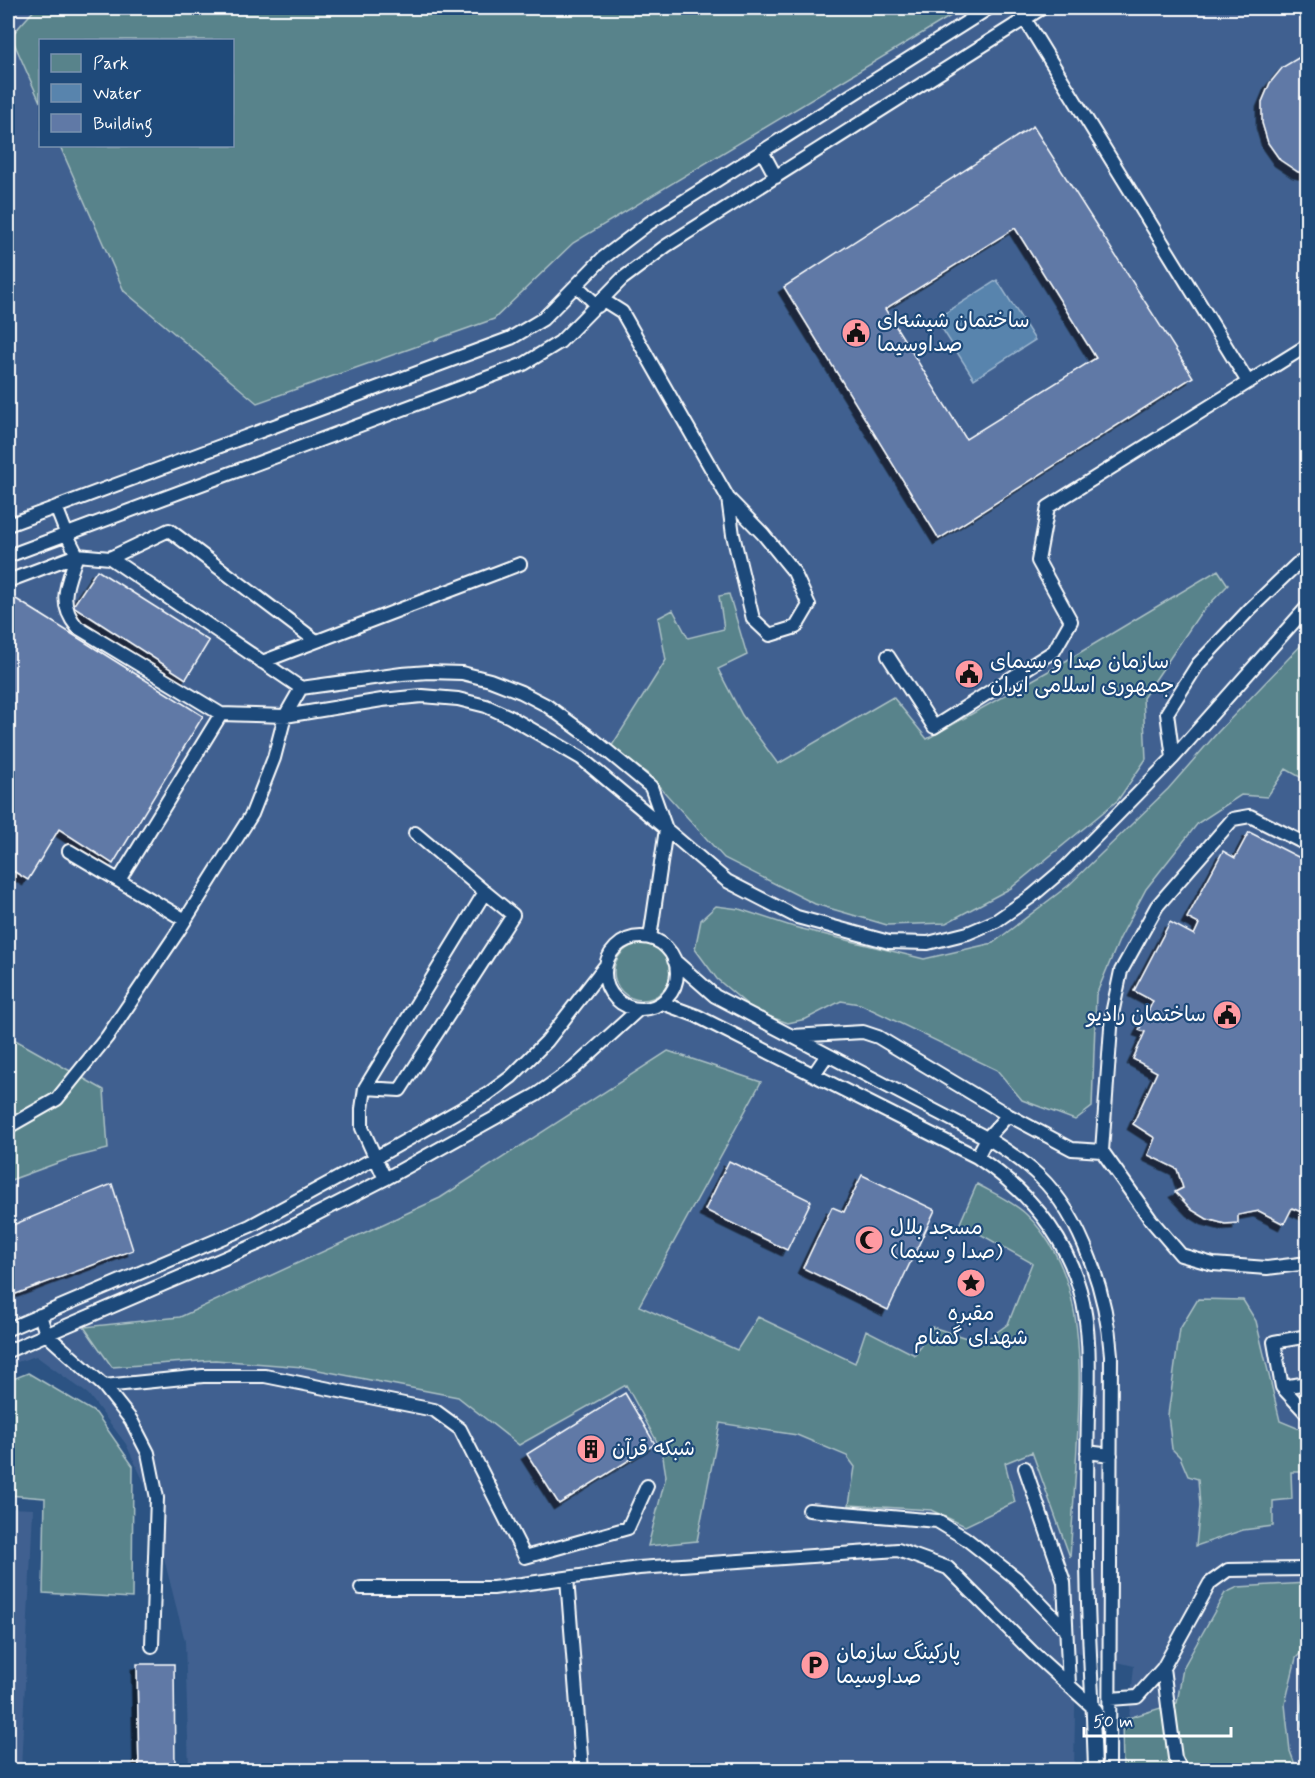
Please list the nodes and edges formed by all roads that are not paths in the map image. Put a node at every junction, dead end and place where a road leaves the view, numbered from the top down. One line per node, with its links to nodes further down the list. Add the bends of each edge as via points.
1 (989, 8): 5 (lane)
2 (1018, 8): 4 (lane)
3 (1042, 8): 4 (lane)
4 (1024, 19): 6 (lane); 10 (lane)
5 (762, 151): 6 (lane); 7 (lane, via 649,223 603,258)
6 (776, 177): 8 (lane, via 666,246 622,279)
7 (577, 286): 8 (lane); 12 (lane, via 543,319 511,338)
8 (600, 303): 11 (lane, via 622,312); 14 (lane, via 560,342 524,364)
9 (1308, 345): 10 (lane)
10 (1248, 382): 23 (lane, via 1048,507 1038,561 1071,621 1054,651 934,727)
11 (728, 498): 11 (lane, via 753,619 770,635 796,627 809,605 794,572)
12 (56, 507): 13 (lane); 14 (lane)
13 (8, 525)
14 (67, 535): 15 (lane); 16 (lane)
15 (77, 555): 17 (lane); 20 (lane); 26 (lane, via 65,591 68,617 77,627)
16 (8, 556)
17 (110, 558): 22 (lane, via 169,530); 24 (lane)
18 (1308, 559): 30 (lane, via 1297,564 1198,664 1167,713)
19 (520, 564): 22 (lane)
20 (8, 581)
21 (1308, 606): 30 (lane)
22 (316, 641): 24 (lane)
23 (888, 656)
24 (262, 662): 25 (lane)
25 (301, 688): 27 (lane); 28 (lane, via 402,674 462,673 521,692)
26 (221, 714): 27 (lane); 35 (lane)
27 (285, 716): 29 (lane, via 422,696 458,699 510,717); 37 (lane, via 252,814)
28 (594, 740): 29 (lane); 31 (lane, via 651,788)
29 (581, 758): 31 (lane)
30 (1173, 758): 31 (lane, via 1066,867 1032,896 996,921 928,943 889,942 797,917 727,881)
31 (666, 829): 38 (lane)
32 (415, 833): 36 (lane)
33 (1308, 845): 50 (lane, via 1250,816 1233,819 1158,906 1121,971 1113,1014)
34 (69, 851): 35 (lane)
35 (119, 880): 37 (lane)
36 (485, 892): 46 (lane); 46 (lane, via 513,915 400,1090)
37 (185, 920): 48 (lane, via 107,1037 57,1099)
38 (650, 938): 39 (lane, via 669,950); 40 (lane, via 638,937 618,945)
39 (674, 960): 41 (lane, via 675,983); 43 (lane, via 715,996)
40 (606, 964): 42 (lane, via 605,975 612,995); 52 (lane, via 547,1041 511,1077)
41 (662, 1003): 42 (lane); 45 (lane, via 697,1016)
42 (639, 1009): 53 (lane, via 574,1068 536,1095)
43 (790, 1036): 44 (lane); 47 (lane, via 863,1032 878,1037)
44 (827, 1054): 45 (lane); 49 (lane)
45 (814, 1074): 51 (lane)
46 (365, 1088): 52 (lane, via 362,1128)
47 (1008, 1115): 49 (lane); 50 (lane, via 1072,1149)
48 (8, 1126)
49 (987, 1138): 51 (lane); 65 (lane, via 1040,1177 1072,1222 1095,1271 1110,1330)
50 (1102, 1151): 54 (lane, via 1181,1255 1213,1264 1267,1268)
51 (977, 1157): 64 (lane, via 1027,1197 1057,1236 1070,1262 1087,1328)
52 (375, 1158): 53 (lane); 55 (lane, via 250,1226)
53 (385, 1179): 57 (lane, via 262,1242)
54 (1308, 1263)
55 (40, 1315): 56 (lane); 57 (lane)
56 (8, 1329)
57 (46, 1334): 59 (lane); 61 (lane)
58 (1308, 1336): 62 (lane, via 1274,1342)
59 (8, 1351)
60 (1308, 1383): 62 (lane)
61 (104, 1386): 67 (lane, via 203,1376 265,1376 434,1410 460,1429 525,1557 628,1528); 75 (lane, via 131,1420 148,1453 158,1498)
62 (1282, 1387): 63 (lane)
63 (1308, 1415)
64 (1087, 1452): 65 (lane); 72 (lane)
65 (1111, 1455): 73 (lane)
66 (1025, 1468): 74 (lane, via 1064,1582)
67 (647, 1486)
68 (809, 1510): 74 (lane, via 937,1521 1016,1578)
69 (1308, 1569): 76 (lane, via 1228,1570 1210,1583)
70 (567, 1578): 71 (lane, via 494,1588); 77 (lane, via 639,1568 898,1550 948,1568); 81 (lane)
71 (361, 1588)
72 (1089, 1618): 73 (lane); 79 (lane)
73 (1110, 1619): 78 (lane)
74 (1066, 1630): 77 (lane)
75 (152, 1646)
76 (1163, 1668): 78 (lane, via 1137,1697); 84 (lane)
77 (1069, 1685): 79 (lane)
78 (1110, 1698): 80 (lane)
79 (1093, 1707): 80 (lane); 82 (lane)
80 (1109, 1727): 83 (lane)
81 (582, 1770)
82 (1095, 1770)
83 (1109, 1770)
84 (1180, 1770)

